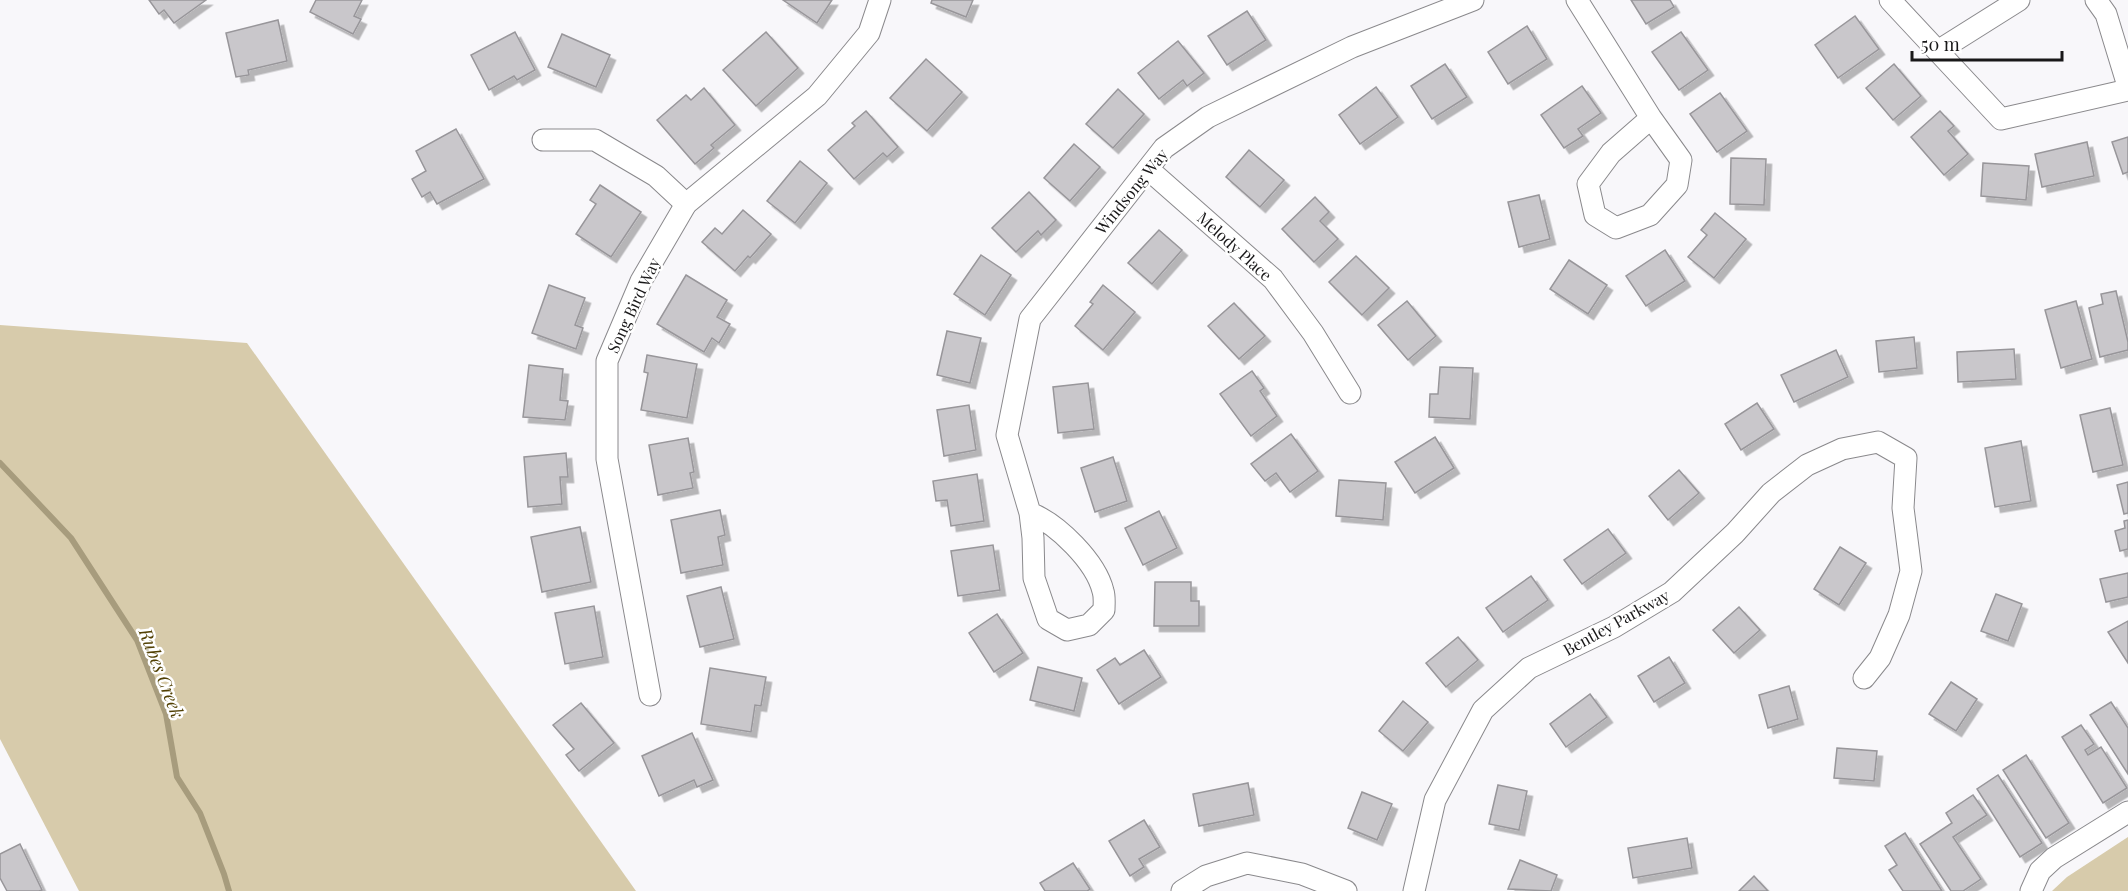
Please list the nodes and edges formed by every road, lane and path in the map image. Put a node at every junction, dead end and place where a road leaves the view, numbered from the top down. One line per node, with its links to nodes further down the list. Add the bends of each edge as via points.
1 (880, 0): 12 (street, Song Bird Way, via 869,33 817,96)
2 (1473, 0): 11 (street, Windsong Way, via 1352,46 1208,117 1164,148)
3 (1577, 0): 9 (street)
4 (1890, 0): 7 (street)
5 (2019, 0): 7 (street)
6 (2096, 0): 8 (street, via 2106,14)
7 (1938, 51): 8 (street, via 2001,119)
8 (2128, 88)
9 (1651, 118): 9 (street, via 1611,153 1588,184 1595,215 1616,228 1650,215 1677,185 1682,160)
10 (543, 140): 12 (street, via 595,141 656,176)
11 (1148, 169): 13 (street, Melody Place, via 1273,279); 14 (street, Windsong Way, via 1030,319 1007,435)
12 (686, 204): 16 (street, Song Bird Way, via 641,281 607,361 607,459)
13 (1350, 393)
14 (1030, 513): 14 (street, Windsong Way, via 1034,578 1048,619 1067,630 1089,625 1104,610 1100,580 1061,533 1046,519)
15 (1864, 678): 20 (street, Bentley Parkway, via 1880,658 1899,615 1911,571 1903,508 1906,458 1878,442 1842,449 1807,465 1772,493 1672,592 1614,627 1529,668 1483,710 1435,800)
16 (650, 695)
17 (2128, 812): 21 (street, via 2054,858 2040,870)
18 (1182, 891): 19 (street, via 1206,876 1247,863 1302,874)
19 (1346, 891)
20 (1414, 891)
21 (2031, 891)

